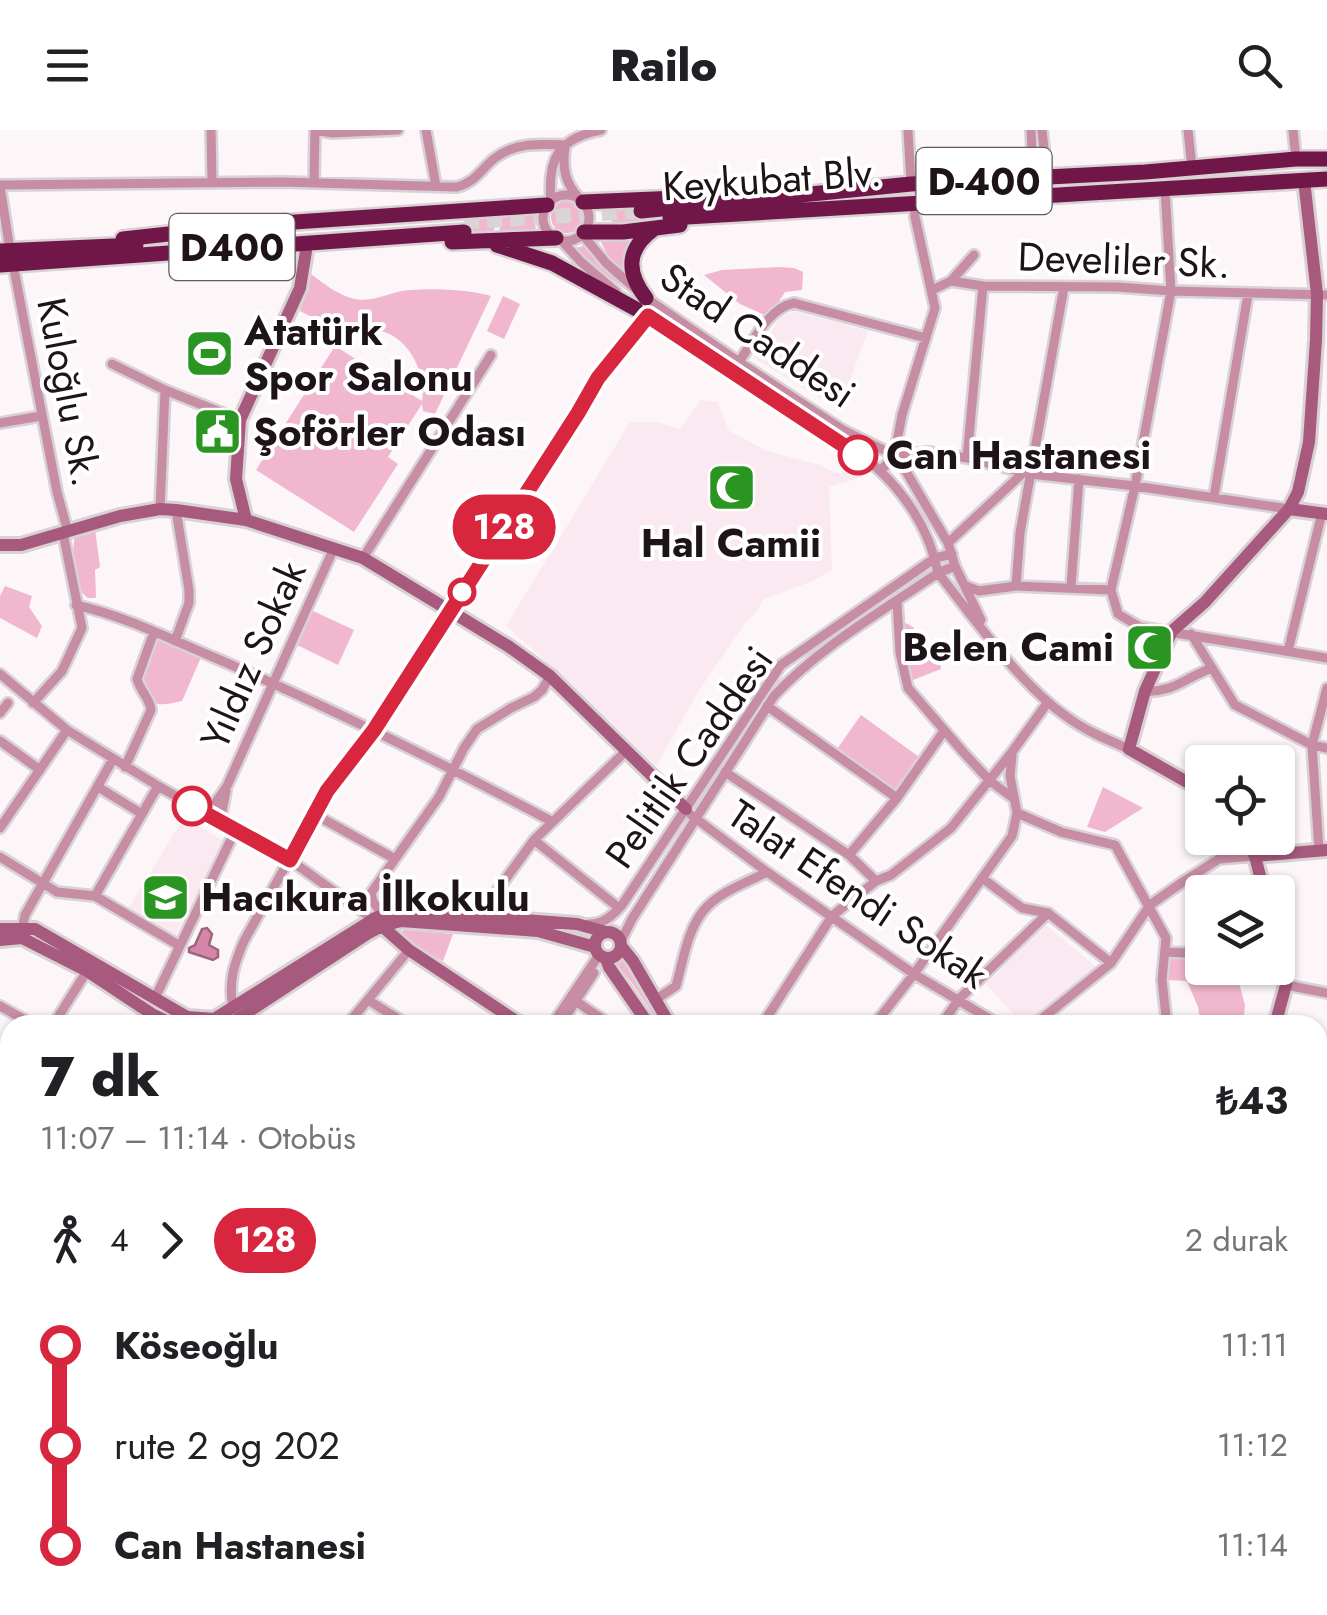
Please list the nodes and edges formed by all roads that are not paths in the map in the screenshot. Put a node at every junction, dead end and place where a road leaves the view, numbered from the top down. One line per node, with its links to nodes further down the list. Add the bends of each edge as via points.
1 (211, 130): 19 (street)
2 (315, 130): 3 (street); 20 (street)
3 (398, 130)
4 (426, 130): 23 (street)
5 (601, 130): 11 (street)
6 (908, 130): 21 (street)
7 (1030, 130): 16 (street)
8 (1042, 130): 16 (street)
9 (1188, 130): 15 (street)
10 (1293, 130): 14 (street)
11 (580, 132): 12 (street)
12 (565, 145): 23 (street, via 518,145 470,182); 25 (street, via 564,172); 28 (street, via 555,159)
13 (1327, 158): 14 (highway, Keykubat Blv. / D-400)
14 (1296, 159): 15 (highway, Keykubat Blv. / D-400)
15 (1192, 168): 16 (highway, Keykubat Blv. / D-400)
16 (1040, 178): 21 (highway, Keykubat Blv. / D-400)
17 (1327, 179): 18 (highway, Keykubat Blv. / D-400)
18 (1304, 180): 24 (highway, Keykubat Blv. / D-400); 46 (street)
19 (212, 182): 20 (street); 22 (street)
20 (314, 182): 23 (street)
21 (911, 184): 26 (highway); 30 (highway, Keykubat Blv. / D-400)
22 (0, 186): 39 (street, Kuloğlu Sk.)
23 (436, 186)
24 (1165, 190): 27 (highway, Keykubat Blv. / D-400); 44 (street)
25 (582, 201): 26 (highway); 28 (street, via 569,195); 32 (street, via 589,214)
26 (623, 201): 31 (highway, via 607,217)
27 (914, 202): 30 (highway, Keykubat Blv., via 890,213); 43 (street)
28 (549, 203): 29 (highway); 33 (street, via 544,224)
29 (483, 210): 34 (highway, via 498,225); 35 (highway, via 250,225)
30 (646, 220): 31 (highway); 47 (highway, via 632,260)
31 (623, 232): 32 (highway)
32 (583, 233): 33 (street); 47 (street, Stad Caddesi)
33 (558, 239): 34 (highway); 47 (street, Stad Caddesi)
34 (484, 240): 36 (highway); 47 (highway)
35 (92, 246): 38 (highway, D400, via 464,227); 39 (highway, D400)
36 (306, 251): 38 (highway); 55 (street, via 300,288)
37 (974, 255): 40 (street)
38 (108, 256): 39 (highway, D400)
39 (6, 257): 54 (street, Kuloğlu Sk.)
40 (951, 281): 41 (street, Develiler Sk.); 43 (street)
41 (983, 286): 42 (street, Develiler Sk.); 59 (street)
42 (1064, 287): 44 (street, Develiler Sk.); 62 (street)
43 (932, 290): 48 (street, via 935,308)
44 (1171, 292): 45 (street, Develiler Sk.); 65 (street)
45 (1248, 294): 46 (street, Develiler Sk.); 66 (street)
46 (1324, 294): 49 (street)
47 (643, 307): 51 (street, Stad Caddesi); 61 (street, Stad Caddesi); 86 (street)
48 (926, 338): 51 (street, via 794,302 762,326); 58 (street)
49 (1322, 341): 67 (street, via 1309,442)
50 (491, 355): 76 (street)
51 (739, 362): 58 (street, Stad Caddesi)
52 (112, 364): 53 (street)
53 (165, 390): 55 (street); 68 (street)
54 (41, 416): 56 (street); 72 (street, Kuloğlu Sk.)
55 (240, 420): 71 (street, via 236,480)
56 (0, 423)
57 (928, 452): 58 (street); 59 (street); 60 (street)
58 (894, 457): 60 (street, Stad Caddesi); 61 (street)
59 (967, 458): 62 (street)
60 (904, 468): 64 (street); 73 (street, Stad Caddesi)
61 (880, 471): 64 (street, Stad Caddesi)
62 (1027, 473): 63 (street); 73 (street); 81 (street)
63 (1079, 479): 65 (street); 82 (street)
64 (895, 484): 77 (street, Stad Caddesi)
65 (1135, 486): 66 (street); 83 (street)
66 (1214, 498): 67 (street)
67 (1290, 509): 70 (street); 87 (street)
68 (160, 510): 69 (street); 72 (street)
69 (176, 510): 71 (street); 91 (street, via 190,590)
70 (1325, 514): 92 (street)
71 (246, 520): 75 (street)
72 (66, 532): 74 (street); 85 (street, Kuloğlu Sk.)
73 (948, 543): 78 (street, Stad Caddesi)
74 (0, 545)
75 (334, 548): 76 (street); 97 (street, Yıldız Sokak)
76 (363, 558): 86 (street)
77 (934, 558): 78 (street, Pelitlik Caddesi); 79 (street, Stad Caddesi); 130 (street, Pelitlik Caddesi, via 782,665)
78 (953, 560): 79 (street, Pelitlik Caddesi); 80 (street, Stad Caddesi)
79 (938, 573): 84 (street, Pelitlik Caddesi); 90 (street, Stad Caddesi)
80 (966, 586): 81 (street); 90 (street, Stad Caddesi)
81 (1016, 586): 82 (street)
82 (1072, 587): 83 (street)
83 (1111, 590): 87 (street, via 1118,614 1140,627)
84 (897, 601): 103 (street, Pelitlik Caddesi, via 823,650); 107 (street, via 908,688)
85 (76, 604): 88 (street); 102 (street, Kuloğlu Sk., via 82,628 62,671)
86 (450, 610): 95 (street); 106 (street)
87 (1172, 630): 89 (street); 99 (street)
88 (154, 632): 91 (street); 115 (street, via 137,680 151,710)
89 (1192, 634): 92 (street); 94 (street)
90 (989, 636): 100 (street, Stad Caddesi)
91 (175, 641): 97 (street)
92 (1288, 651): 93 (street)
93 (1327, 658)
94 (1212, 668): 99 (street, via 1172,689); 108 (street, via 1235,705)
95 (550, 676): 112 (street); 117 (street, via 534,696 477,729)
96 (1, 678): 102 (street)
97 (273, 683): 106 (street); 122 (street, Yıldız Sokak)
98 (1327, 688): 108 (street)
99 (1145, 691): 111 (street)
100 (1048, 702): 111 (street, Stad Caddesi); 113 (street)
101 (8, 703): 104 (street)
102 (32, 704): 105 (street)
103 (767, 706): 118 (street, Pelitlik Caddesi); 124 (street)
104 (0, 713)
105 (67, 730): 114 (street); 116 (street)
106 (374, 730): 117 (street); 129 (street)
107 (944, 731): 119 (street); 124 (street)
108 (1312, 745): 110 (street); 136 (street)
109 (2, 746): 116 (street)
110 (1327, 748)
111 (1130, 749): 120 (street)
112 (626, 751): 130 (street); 132 (street)
113 (1012, 752): 119 (street); 125 (street)
114 (113, 760): 115 (street); 123 (street)
115 (125, 767): 121 (street)
116 (40, 770): 133 (street)
117 (454, 770): 132 (street); 141 (street)
118 (725, 772): 130 (street, Pelitlik Caddesi); 137 (street)
119 (990, 781): 125 (street); 147 (street, via 951,828)
120 (1185, 781)
121 (158, 786): 127 (street); 128 (street)
122 (227, 786): 128 (street); 131 (street)
123 (98, 787): 127 (street); 148 (street)
124 (897, 798): 137 (street)
125 (1013, 798): 126 (street)
126 (1017, 813): 146 (street, via 1012,836); 150 (street, via 1116,845)
127 (142, 814): 149 (street)
128 (207, 814): 131 (street)
129 (314, 814): 141 (street); 143 (street)
130 (690, 814): 144 (street, Talat Efendi Sokak); 151 (street, Pelitlik Caddesi); 162 (street, Pelitlik Caddesi)
131 (220, 822): 134 (street)
132 (553, 822): 135 (street)
133 (0, 828)
134 (235, 831): 143 (street); 163 (street)
135 (534, 840): 151 (street); 155 (street)
136 (1323, 850): 139 (street)
137 (849, 855): 147 (street)
138 (1222, 855): 142 (street)
139 (1255, 856): 142 (street); 145 (street)
140 (0, 857): 148 (street)
141 (395, 859): 152 (street, via 373,902)
142 (1219, 859): 150 (street)
143 (290, 860): 156 (street); 178 (street, via 233,966)
144 (767, 872): 154 (street, Talat Efendi Sokak); 176 (street, via 702,911 676,986)
145 (1260, 875)
146 (982, 878): 153 (street, via 1022,908); 170 (street)
147 (876, 881): 154 (street)
148 (43, 885): 149 (street); 160 (street, via 24,915)
149 (95, 896): 163 (street)
150 (1150, 905): 165 (street, via 1166,938); 168 (street)
151 (619, 908): 157 (street, Pelitlik Caddesi, via 598,924)
152 (402, 911): 155 (street); 156 (street)
153 (1048, 914): 168 (street); 174 (street)
154 (832, 916): 170 (street, Talat Efendi Sokak); 192 (street)
155 (478, 917): 157 (street)
156 (378, 922): 164 (street); 167 (street, via 538,930); 178 (street); 183 (street)
157 (577, 924): 159 (street)
158 (0, 928): 160 (street)
159 (606, 932): 162 (street); 167 (street, via 599,936)
160 (22, 933): 161 (street); 169 (street); 173 (street, via 35,929)
161 (0, 940)
162 (621, 943): 167 (street, via 615,957); 176 (street)
163 (180, 946): 173 (street)
164 (409, 950): 175 (street); 186 (street)
165 (1165, 952): 166 (street); 197 (street)
166 (1185, 953)
167 (601, 955): 177 (street); 187 (street); 190 (street)
168 (1112, 963): 196 (street)
169 (88, 971): 179 (street); 180 (street)
170 (914, 974): 174 (street, Talat Efendi Sokak); 193 (street)
171 (1286, 985): 172 (street); 198 (street)
172 (1327, 993)
173 (155, 998): 181 (street)
174 (960, 999): 194 (street); 195 (street, Talat Efendi Sokak)
175 (368, 1000): 184 (street); 185 (street)
176 (655, 1000): 191 (street)
177 (576, 1002): 188 (street); 189 (street)
178 (233, 1008): 182 (street)
179 (61, 1015)
180 (144, 1015)
181 (184, 1015)
182 (222, 1015)
183 (243, 1015)
184 (355, 1015)
185 (392, 1015)
186 (507, 1015)
187 (559, 1015)
188 (567, 1015)
189 (596, 1015)
190 (642, 1015)
191 (664, 1015)
192 (768, 1015)
193 (882, 1015)
194 (948, 1015)
195 (985, 1015)
196 (1047, 1015)
197 (1166, 1015)
198 (1278, 1015)

